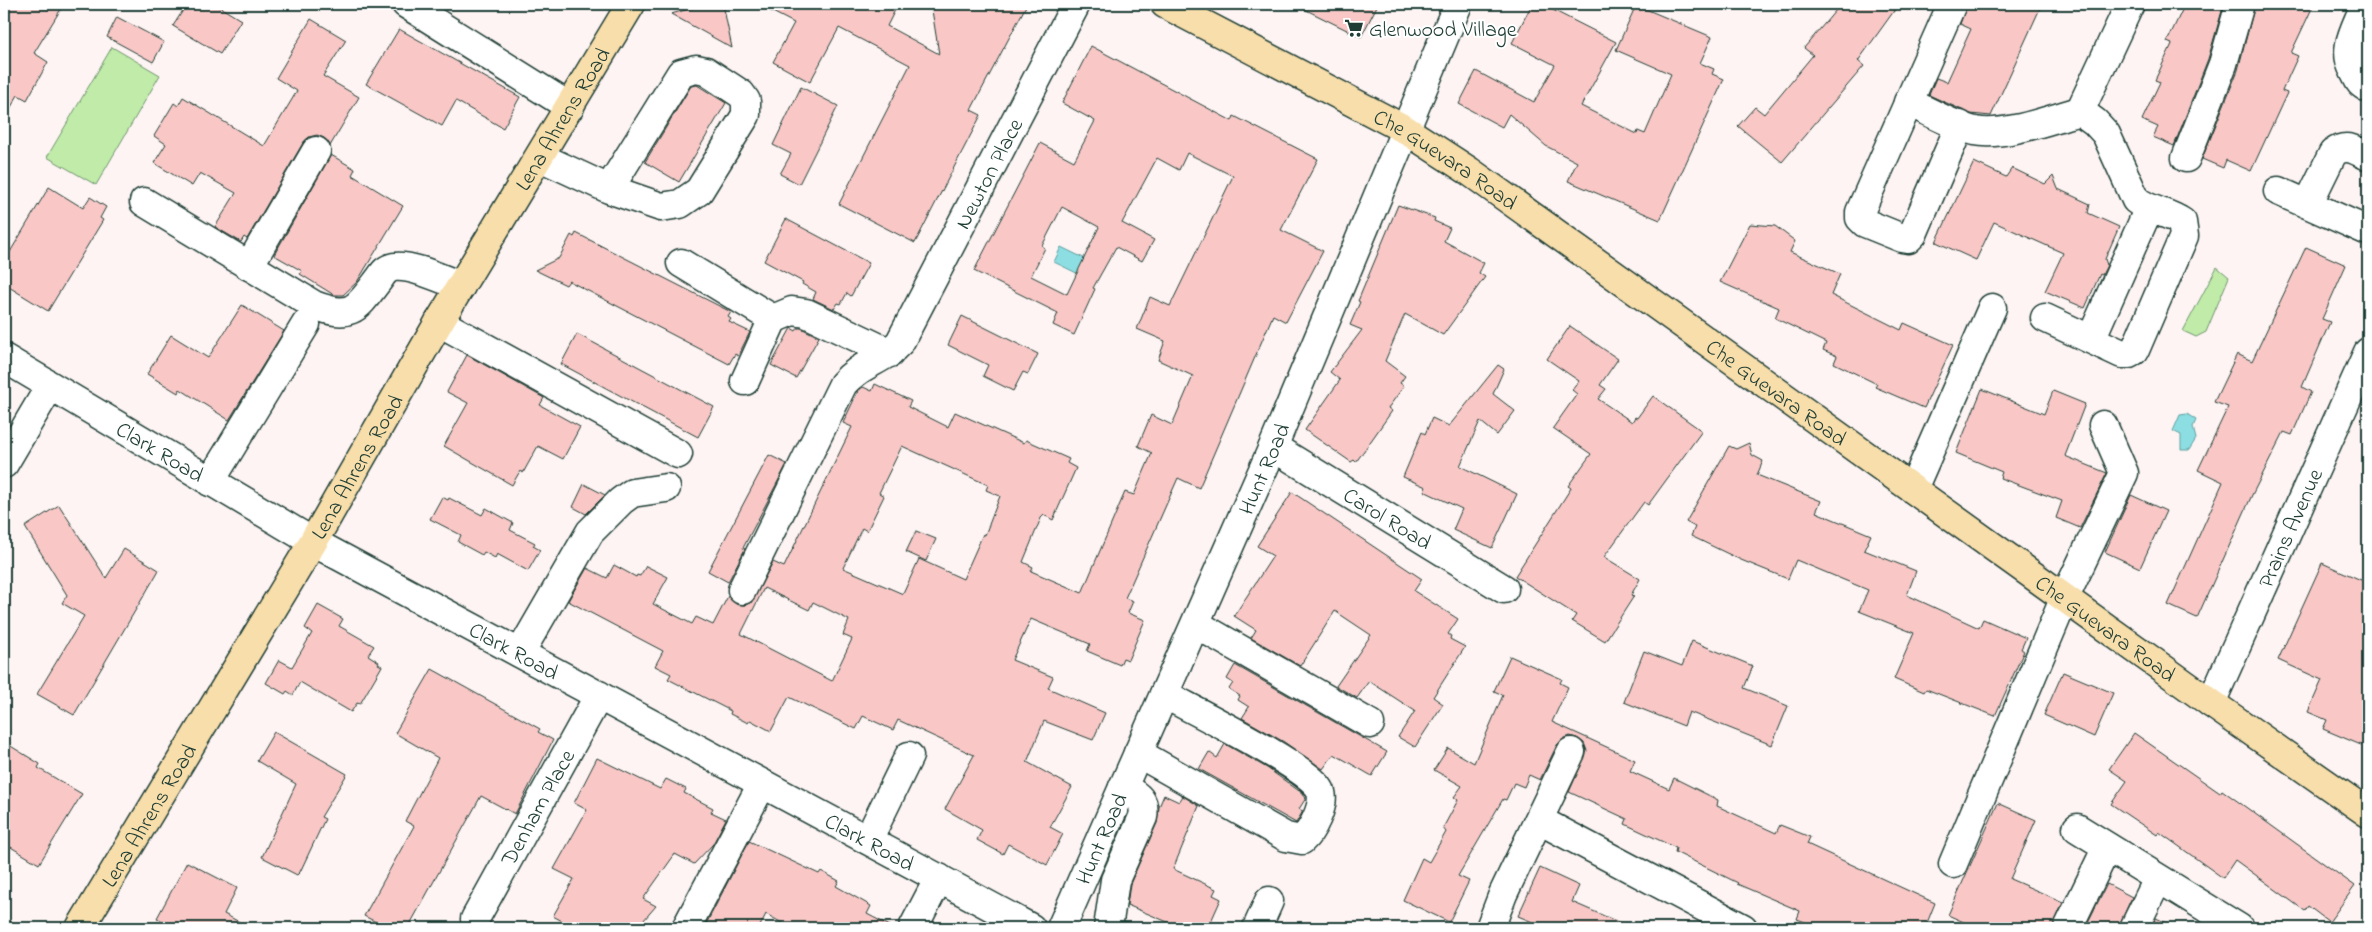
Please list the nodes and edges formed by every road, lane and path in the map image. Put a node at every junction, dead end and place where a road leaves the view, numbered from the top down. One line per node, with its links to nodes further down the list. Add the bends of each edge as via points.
1 (406, 4): 12 (street)
2 (631, 4): 12 (main road, Lena Ahrens Road)
3 (1076, 4): 35 (street, Newton Place)
4 (1165, 4): 15 (main road, Che Guevara Road)
5 (1458, 4): 15 (street, Hunt Road)
6 (1952, 4): 11 (street)
7 (2130, 4): 13 (street)
8 (2240, 4): 19 (street, via 2223,64)
9 (2365, 4): 10 (street, via 2348,45 2348,62 2359,84)
10 (2368, 88)
11 (1908, 102): 14 (street); 14 (street, via 1860,212 1865,223 1902,238 1908,239 1913,234)
12 (570, 107): 18 (main road, Lena Ahrens Road)
13 (2080, 111): 14 (street, via 2001,131 1974,130); 24 (street, via 2106,134 2132,193)
14 (1960, 125)
15 (1406, 130): 41 (street, Hunt Road); 46 (main road, Che Guevara Road, via 1548,227)
16 (316, 151): 27 (street)
17 (2368, 156): 23 (street, via 2347,147 2333,153)
18 (540, 157): 20 (street); 28 (main road, Lena Ahrens Road)
19 (2186, 158)
20 (609, 189): 20 (street, via 661,207 680,204 691,198 699,191 746,115 746,101 741,94 706,71 696,69 681,73)
21 (2278, 191): 23 (street)
22 (144, 202): 27 (street)
23 (2308, 204): 25 (street)
24 (2149, 208): 34 (street); 34 (street, via 2182,222 2184,236 2135,350 2122,354)
25 (2368, 231)
26 (681, 263): 31 (street)
27 (249, 266): 28 (street, via 314,305 330,311 347,312 361,304 386,269 396,266 408,267)
28 (461, 286): 32 (main road, Lena Ahrens Road)
29 (1992, 308): 46 (street)
30 (2045, 318): 34 (street)
31 (773, 319): 35 (street, via 792,311 806,313); 38 (street)
32 (439, 322): 42 (street); 47 (main road, Lena Ahrens Road)
33 (306, 324): 44 (street)
34 (2091, 339)
35 (895, 347): 49 (street, via 854,371 843,384)
36 (2368, 352): 55 (street, Prains Avenue)
37 (4, 358): 39 (street, Clark Road)
38 (745, 381)
39 (50, 386): 43 (street); 44 (street, Clark Road)
40 (2102, 425): 50 (street, via 2124,473)
41 (1273, 447): 48 (street, Carol Road); 51 (street, Hunt Road)
42 (678, 454)
43 (4, 464)
44 (210, 482): 47 (street, Clark Road)
45 (666, 488): 52 (street, via 632,493 590,532)
46 (1913, 489): 50 (main road, Che Guevara Road)
47 (313, 542): 52 (street, Clark Road); 73 (main road, Lena Ahrens Road)
48 (1504, 589)
49 (742, 590)
50 (2064, 597): 55 (main road, Che Guevara Road); 67 (street)
51 (1196, 624): 53 (street, Hunt Road); 56 (street)
52 (520, 653): 54 (street, Clark Road)
53 (1164, 694): 58 (street, Hunt Road); 58 (street, via 1292,764 1315,781 1321,792 1321,802 1308,835 1302,840 1286,837)
54 (599, 695): 60 (street, Clark Road); 71 (street, Denham Place)
55 (2211, 703): 62 (main road, Che Guevara Road)
56 (1370, 724)
57 (1571, 752): 63 (street)
58 (1138, 753): 61 (street, Hunt Road)
59 (909, 756): 65 (street)
60 (762, 784): 65 (street, Clark Road); 74 (street)
61 (1123, 787): 77 (street, Hunt Road); 78 (street, via 1138,796 1145,808 1144,817 1115,880)
62 (2368, 813)
63 (1539, 820): 80 (street); 81 (street)
64 (2077, 828): 66 (street)
65 (868, 840): 68 (street, Clark Road)
66 (2107, 847): 69 (street); 82 (street)
67 (1953, 864)
68 (939, 878): 75 (street); 76 (street, Clark Road)
69 (2158, 879): 72 (street); 83 (street)
70 (1269, 901): 79 (street)
71 (475, 919)
72 (2206, 920): 84 (street)
73 (80, 928)
74 (686, 928)
75 (913, 928)
76 (1031, 928)
77 (1061, 928)
78 (1108, 928)
79 (1257, 928)
80 (1490, 928)
81 (1743, 928)
82 (2068, 928)
83 (2134, 928)
84 (2238, 928)

